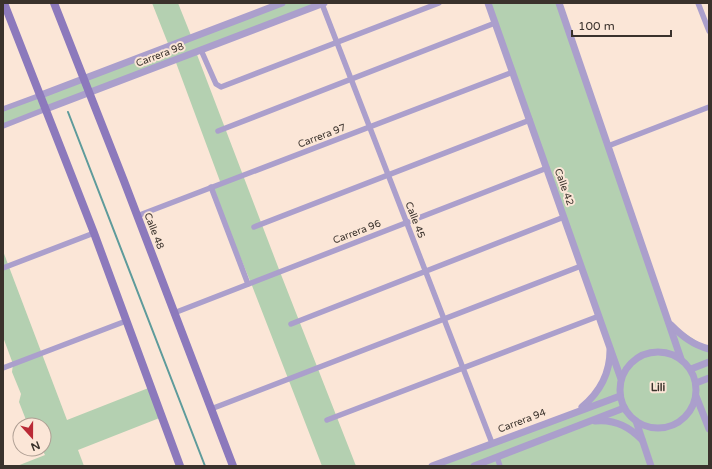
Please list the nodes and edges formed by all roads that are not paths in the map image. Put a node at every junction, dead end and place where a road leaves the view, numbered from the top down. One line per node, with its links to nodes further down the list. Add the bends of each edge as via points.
1 (4, 3): 17 (main road)
2 (54, 3): 14 (main road, Calle 48)
3 (282, 3): 14 (street, Carrera 98)
4 (323, 3): 11 (street, Calle 45); 12 (street, Carrera 98)
5 (439, 3): 11 (street)
6 (488, 3): 9 (street, Calle 42)
7 (559, 3): 25 (street)
8 (698, 3): 10 (street)
9 (495, 23): 13 (street, Calle 42); 15 (street)
10 (709, 31)
11 (337, 42): 12 (street, via 221,87 218,87); 15 (street, Calle 45)
12 (201, 50): 16 (street, Carrera 98)
13 (513, 72): 21 (street, Calle 42); 23 (street, Carrera 97)
14 (83, 79): 16 (main road, Calle 48); 17 (street, Carrera 98)
15 (351, 79): 23 (street, Calle 45); 24 (street)
16 (89, 93): 20 (street, Carrera 98); 29 (main road, Calle 48)
17 (41, 95): 19 (street, Carrera 98); 20 (main road)
18 (709, 108): 25 (street)
19 (3, 109)
20 (46, 109): 22 (street, Carrera 98); 33 (main road)
21 (530, 120): 26 (street, Calle 42); 27 (street)
22 (3, 126)
23 (370, 127): 27 (street, Calle 45); 28 (street, Carrera 97)
24 (218, 131)
25 (608, 146): 43 (street)
26 (547, 168): 30 (street, Calle 42); 31 (street, Carrera 96)
27 (388, 175): 31 (street, Calle 45); 32 (street)
28 (211, 188): 29 (street, Carrera 97); 37 (street)
29 (137, 216): 38 (main road, Calle 48)
30 (564, 217): 34 (street, Calle 42); 36 (street)
31 (407, 223): 36 (street, Calle 45); 37 (street, Carrera 96)
32 (254, 227)
33 (94, 233): 35 (street); 41 (main road)
34 (581, 266): 39 (street, Calle 42); 40 (street)
35 (3, 268)
36 (425, 271): 40 (street, Calle 45); 42 (street)
37 (248, 284): 38 (street, Carrera 96)
38 (174, 313): 57 (main road, Calle 48)
39 (599, 316): 44 (street, Calle 42); 49 (street)
40 (444, 319): 49 (street, Calle 45); 57 (street)
41 (126, 321): 48 (street); 66 (main road)
42 (291, 324)
43 (670, 324): 45 (street, via 685,339); 46 (street)
44 (608, 342): 52 (street, Calle 42); 58 (street, via 608,369 603,382 590,401)
45 (709, 349)
46 (681, 359): 50 (street); 52 (street, via 664,352 646,354 631,363)
47 (709, 362): 50 (street)
48 (3, 368)
49 (463, 368): 59 (street); 64 (street, Calle 45)
50 (691, 369): 53 (street)
51 (709, 378): 53 (street)
52 (621, 379): 54 (street)
53 (696, 383): 55 (street)
54 (620, 396): 56 (street); 58 (street, Carrera 94)
55 (696, 396): 60 (street, via 688,414 673,426 654,428); 62 (street)
56 (624, 408): 60 (street); 61 (street)
57 (211, 409): 67 (main road, Calle 48)
58 (575, 412): 64 (street, Carrera 94)
59 (326, 420)
60 (636, 421): 63 (street)
61 (585, 424): 63 (street, via 606,421 620,424); 65 (street)
62 (709, 429)
63 (642, 440): 71 (street)
64 (492, 443): 68 (street, Carrera 94)
65 (497, 457): 69 (street); 70 (street)
66 (180, 466)
67 (233, 466)
68 (432, 466)
69 (474, 466)
70 (500, 466)
71 (651, 466)

